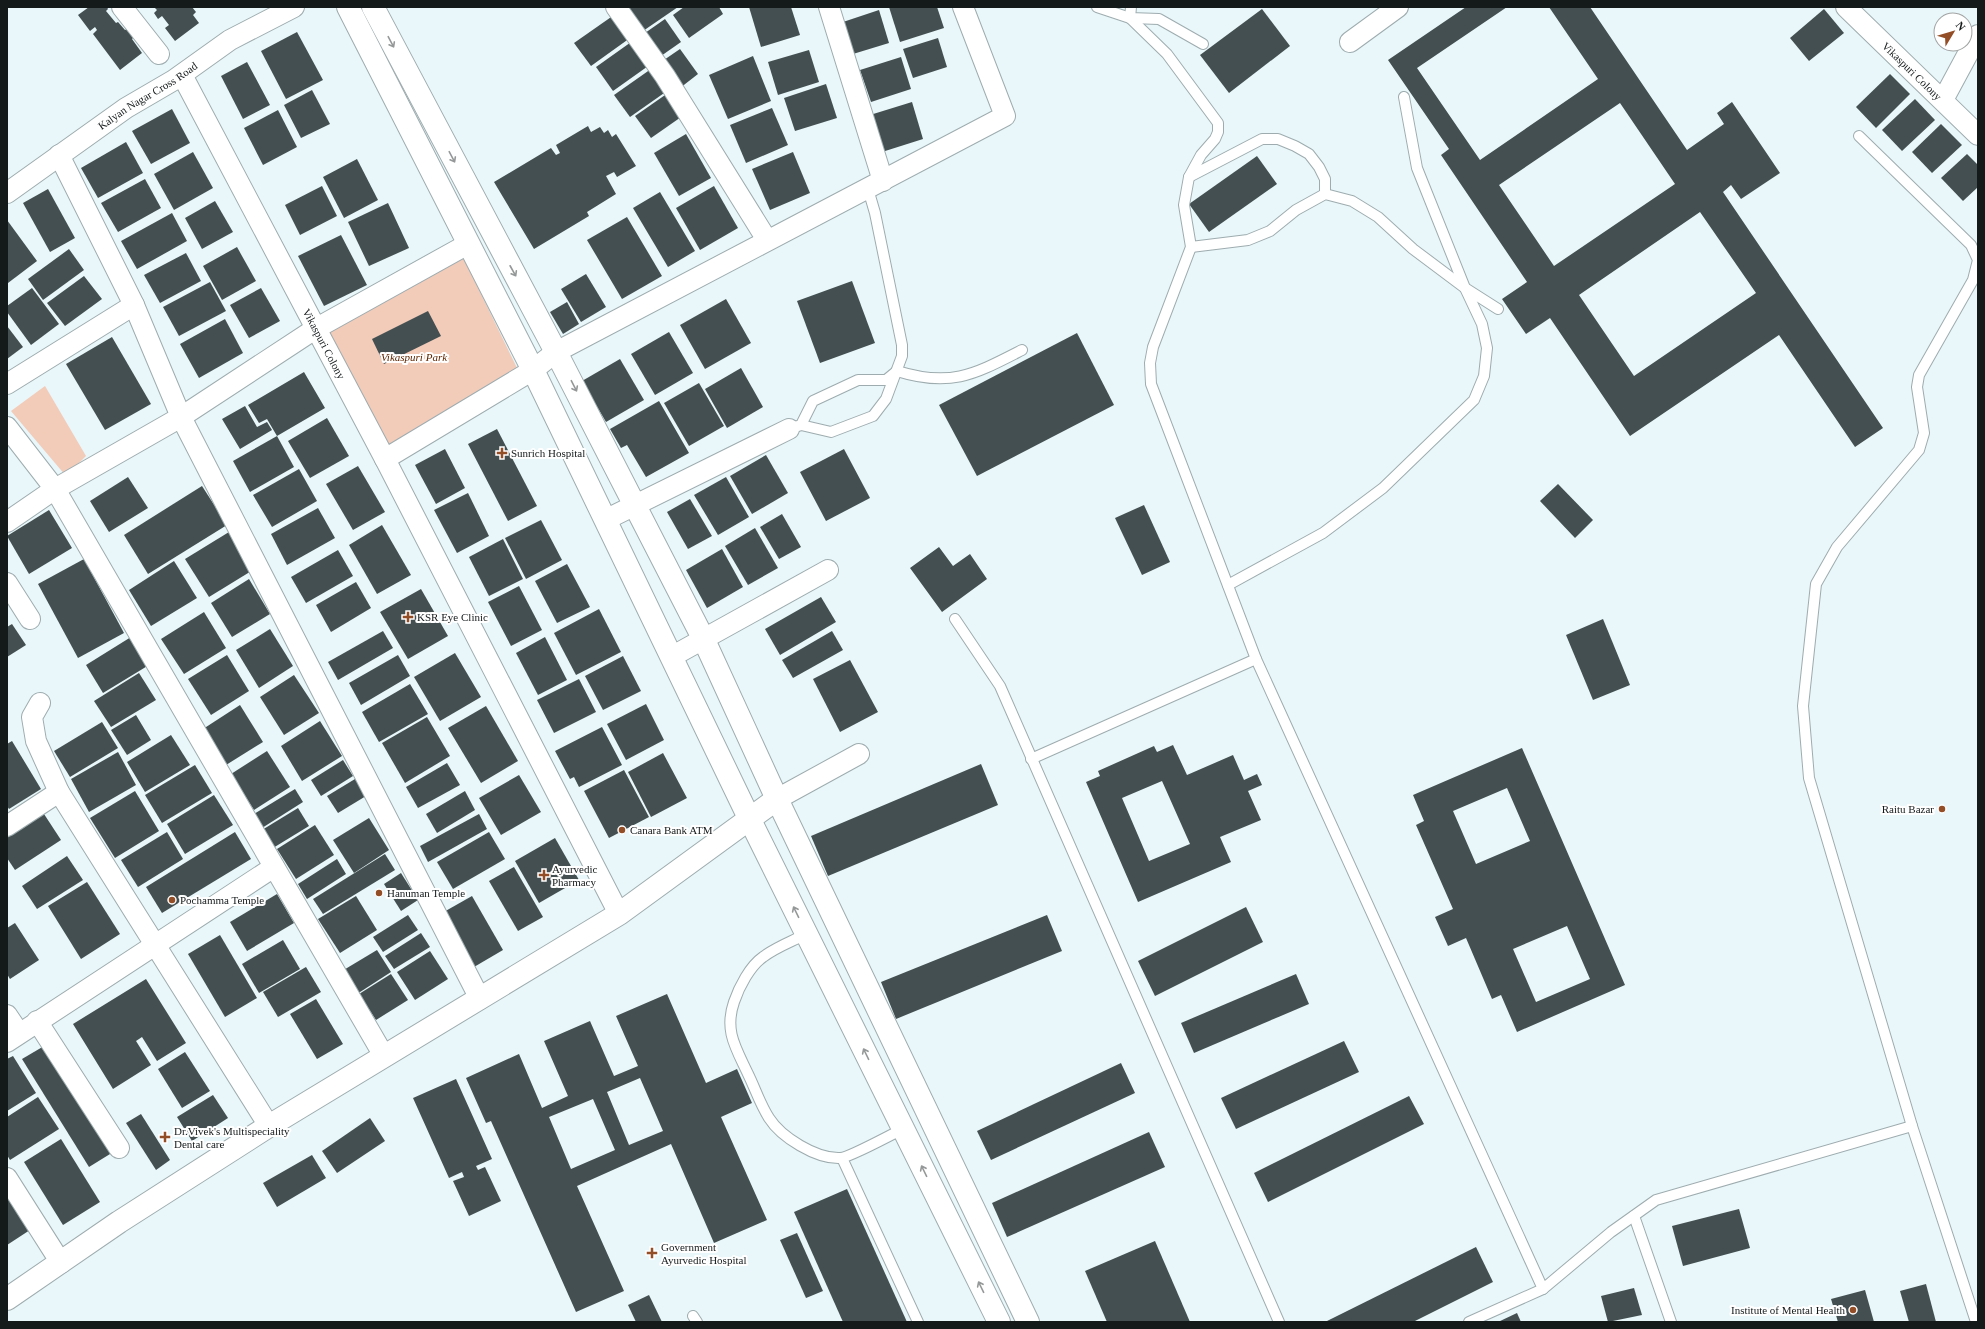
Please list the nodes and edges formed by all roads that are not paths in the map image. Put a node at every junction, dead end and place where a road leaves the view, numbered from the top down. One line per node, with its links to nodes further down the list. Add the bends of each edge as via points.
1 (122, 7): 16 (street)
2 (294, 7): 17 (street, Kalyan Nagar Cross Road, via 230,40)
3 (348, 7): 28 (main road)
4 (373, 7): 35 (main road, one-way to 35)
5 (616, 7): 27 (street, via 665,76)
6 (829, 7): 24 (street)
7 (963, 7): 24 (street, via 1005,116)
8 (1097, 7): 12 (lane)
9 (1131, 7): 12 (lane)
10 (1398, 7): 14 (street)
11 (1846, 7): 19 (street, Vikaspuri Colony)
12 (1130, 18): 15 (lane, via 1159,19); 23 (lane, via 1167,54 1218,123 1215,138 1201,155)
13 (1978, 35): 19 (street)
14 (1350, 42)
15 (1203, 44)
16 (159, 54)
17 (182, 75): 22 (street, Kalyan Nagar Cross Road, via 126,108); 33 (street, Vikaspuri Colony)
18 (1404, 97): 30 (lane, via 1416,168)
19 (1943, 100): 20 (street, Vikaspuri Colony)
20 (1978, 135)
21 (1859, 136): 72 (lane, via 1971,245 1978,260 1973,280 1919,375 1917,387 1924,433 1919,450 1838,547 1816,584 1803,706 1809,778)
22 (59, 155): 25 (street, Kalyan Nagar Cross Road); 31 (street)
23 (1189, 177): 26 (lane, via 1262,139 1278,139 1308,154 1319,167 1325,179); 29 (lane, via 1184,204)
24 (875, 185): 27 (street); 37 (lane, via 875,213 902,345 902,356)
25 (7, 193)
26 (1324, 194): 29 (lane, via 1296,210 1270,231 1248,240); 30 (lane, via 1352,201 1378,217)
27 (767, 240): 35 (street)
28 (468, 244): 33 (street); 36 (main road)
29 (1191, 247): 49 (lane, via 1153,347 1150,363 1151,384)
30 (1465, 288): 32 (lane); 49 (lane, via 1482,324 1487,348 1484,376 1474,400 1383,488 1323,533)
31 (134, 306): 38 (street); 39 (street)
32 (1498, 309)
33 (315, 329): 39 (street); 42 (street, Vikaspuri Colony)
34 (1022, 350): 37 (lane, via 981,371 950,380 913,376)
35 (556, 352): 36 (street); 44 (main road, one-way to 44)
36 (533, 370): 42 (street); 45 (main road)
37 (897, 371): 41 (lane, via 886,380 858,380 813,401); 41 (lane, via 886,399 874,416 831,432)
38 (7, 384)
39 (181, 417): 43 (street); 66 (street)
40 (7, 427): 43 (street)
41 (795, 427): 44 (street)
42 (385, 459): 63 (street, Vikaspuri Colony)
43 (55, 489): 46 (street); 62 (street)
44 (634, 506): 45 (street); 52 (main road)
45 (605, 520): 53 (main road)
46 (7, 522)
47 (828, 570): 52 (street)
48 (7, 583): 50 (street)
49 (1228, 585): 54 (lane)
50 (30, 619)
51 (956, 619): 57 (lane, via 1000,686)
52 (704, 640): 53 (street); 59 (main road)
53 (671, 657): 60 (main road)
54 (1256, 659): 57 (lane); 79 (lane)
55 (40, 703): 58 (street, via 32,717 36,741)
56 (859, 754): 59 (street)
57 (1032, 759): 84 (lane)
58 (58, 792): 61 (street); 65 (street)
59 (777, 799): 60 (main road); 83 (main road)
60 (750, 820): 63 (main road); 64 (main road, one-way to 60)
61 (7, 826)
62 (274, 867): 65 (street); 70 (street)
63 (619, 914): 66 (main road)
64 (806, 934): 73 (main road, one-way to 64); 75 (lane, via 763,957 750,972 734,1002 730,1019 731,1037 769,1118 789,1139 808,1150 826,1158)
65 (155, 944): 68 (street); 71 (street)
66 (480, 999): 70 (main road)
67 (7, 1015): 69 (street)
68 (37, 1021): 69 (street); 74 (street)
69 (13, 1037)
70 (384, 1056): 71 (main road)
71 (269, 1126): 78 (main road)
72 (1912, 1126): 77 (lane, via 1656,1200); 87 (lane)
73 (903, 1129): 75 (lane); 82 (main road, one-way to 73)
74 (119, 1148)
75 (842, 1158): 81 (lane)
76 (7, 1178): 78 (street)
77 (1634, 1216): 79 (lane); 86 (lane)
78 (61, 1262): 80 (main road)
79 (1543, 1289): 85 (lane)
80 (7, 1299)
81 (918, 1322)
82 (998, 1322)
83 (1028, 1322)
84 (1279, 1322)
85 (1469, 1322)
86 (1671, 1322)
87 (1976, 1322)

